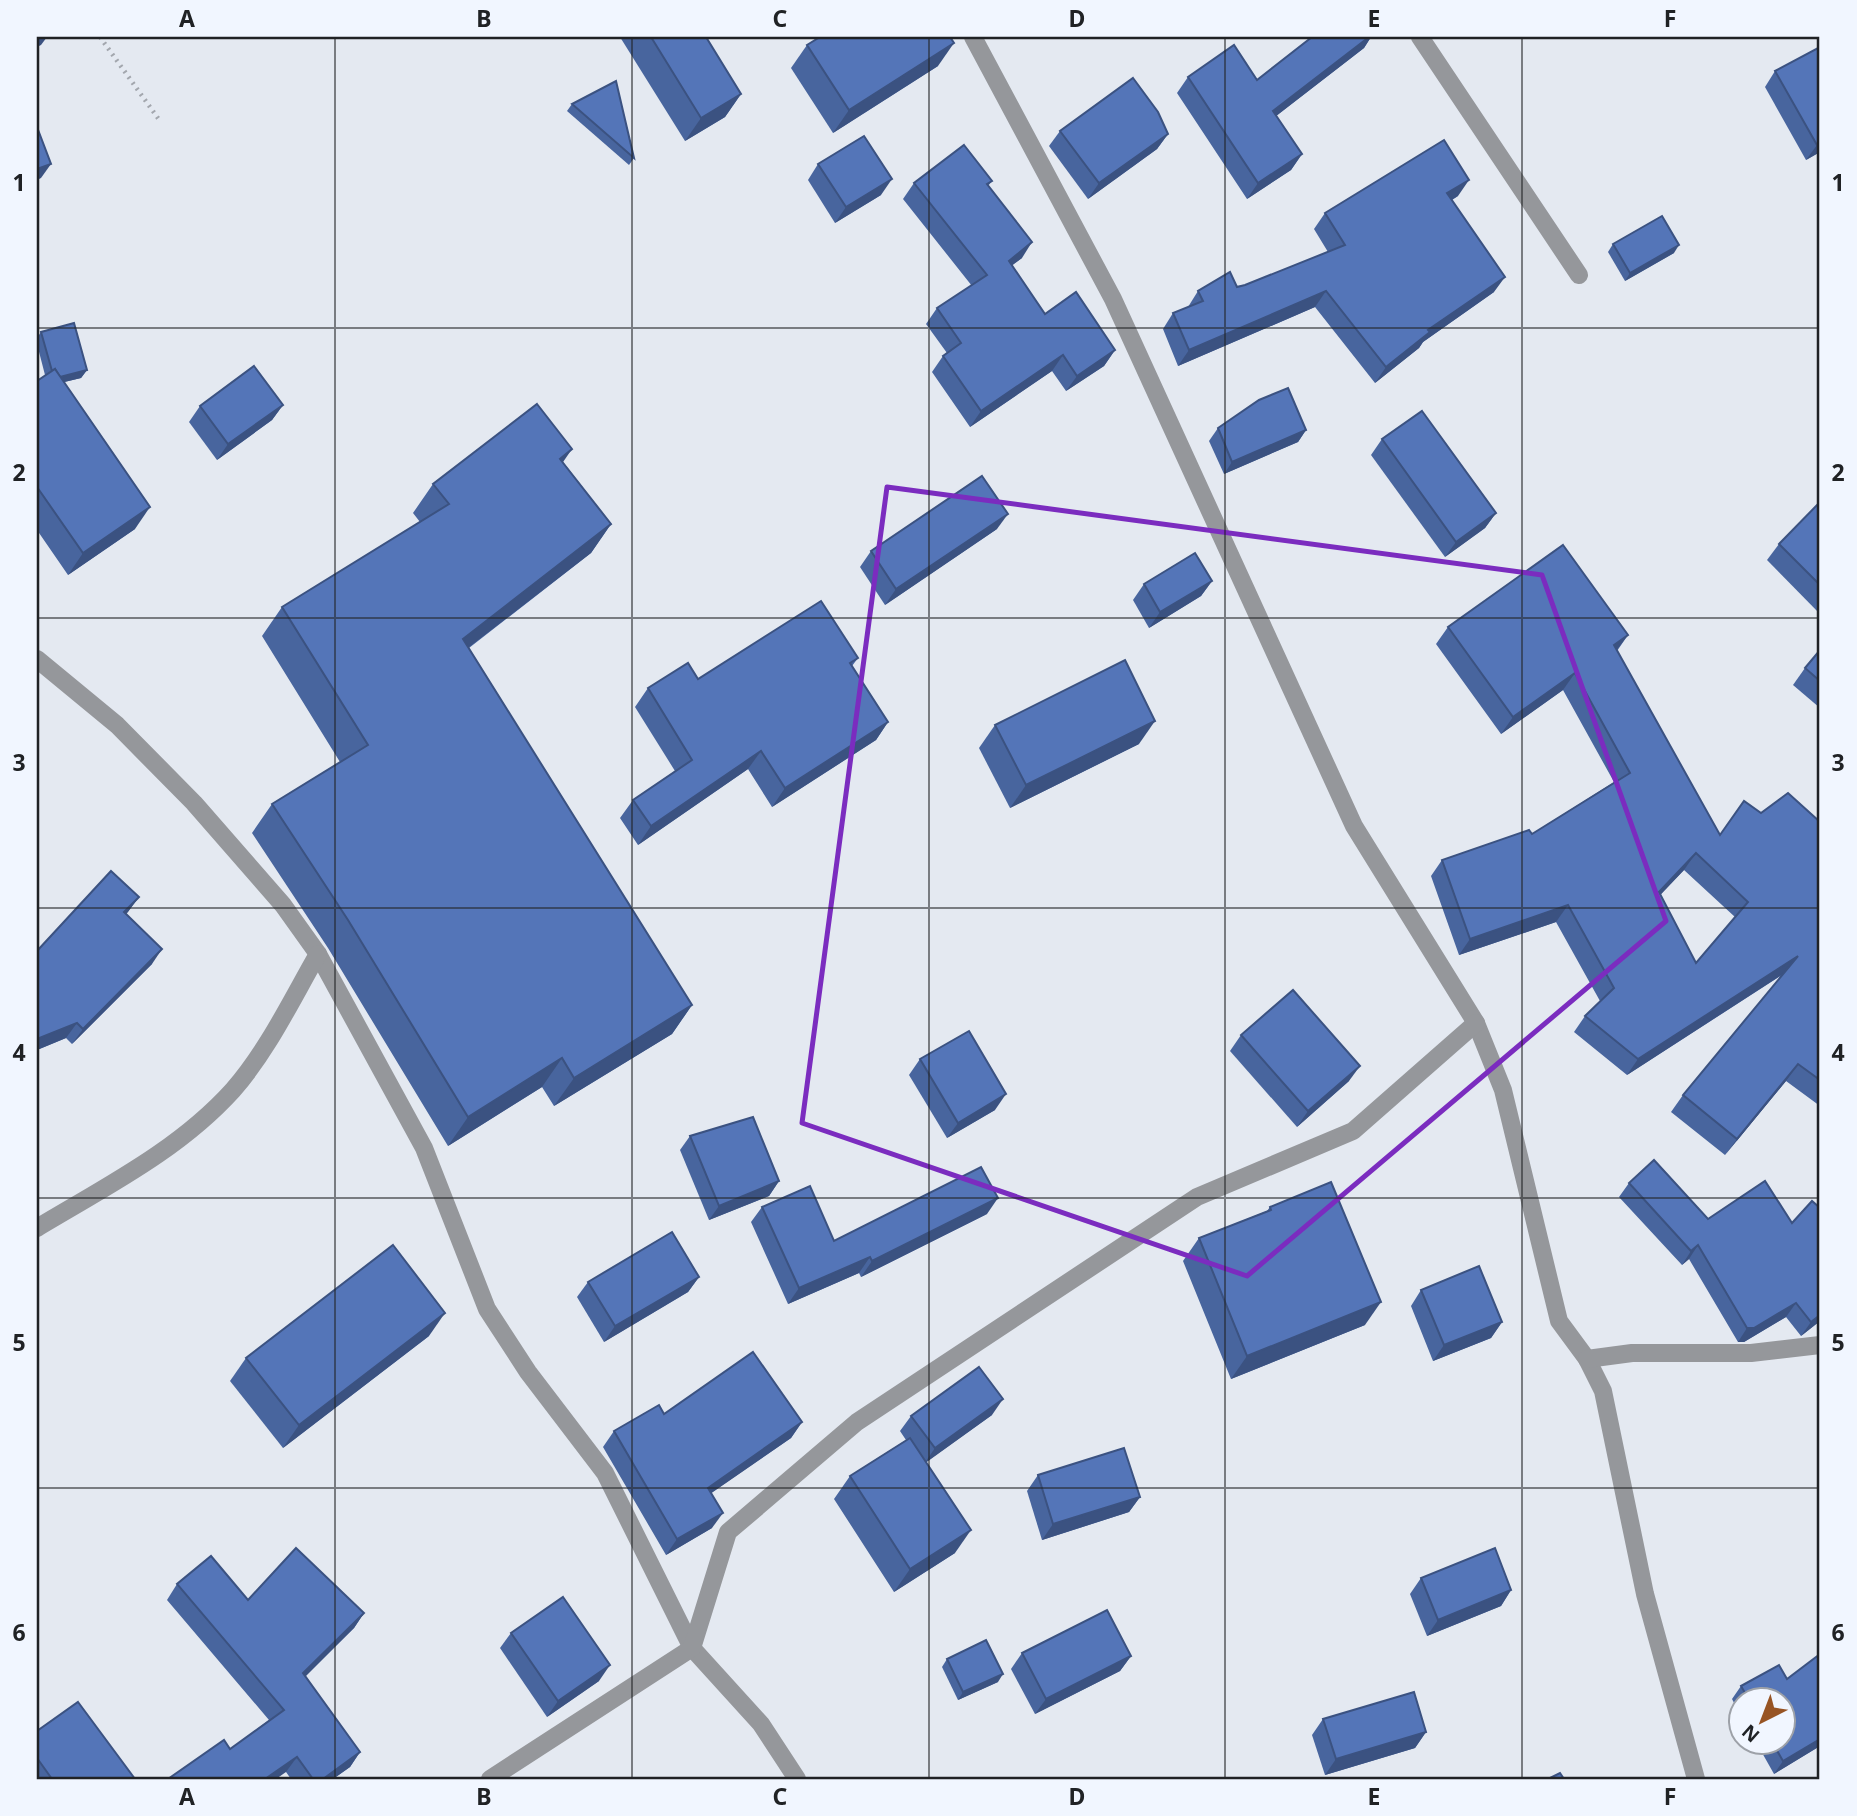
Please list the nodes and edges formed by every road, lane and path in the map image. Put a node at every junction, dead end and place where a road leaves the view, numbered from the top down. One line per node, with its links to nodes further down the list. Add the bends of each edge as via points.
1 (100, 37): 4 (path)
2 (973, 37): 8 (street, via 1113,299 1354,826)
3 (1420, 37): 5 (street)
4 (160, 121)
5 (1579, 275)
6 (37, 659): 7 (street, via 117,725 194,803 283,905)
7 (318, 954): 9 (street, via 257,1060 194,1129); 12 (street, via 424,1148 487,1310 605,1473)
8 (1476, 1023): 11 (street, via 1503,1090 1559,1321); 12 (street, via 1353,1131 1197,1197 857,1422 728,1532)
9 (37, 1228)
10 (1820, 1345): 11 (street, via 1751,1353 1632,1353)
11 (1587, 1359): 15 (street, via 1602,1391 1645,1594)
12 (692, 1648): 13 (street); 14 (street, via 761,1724)
13 (491, 1779)
14 (797, 1779)
15 (1696, 1779)

